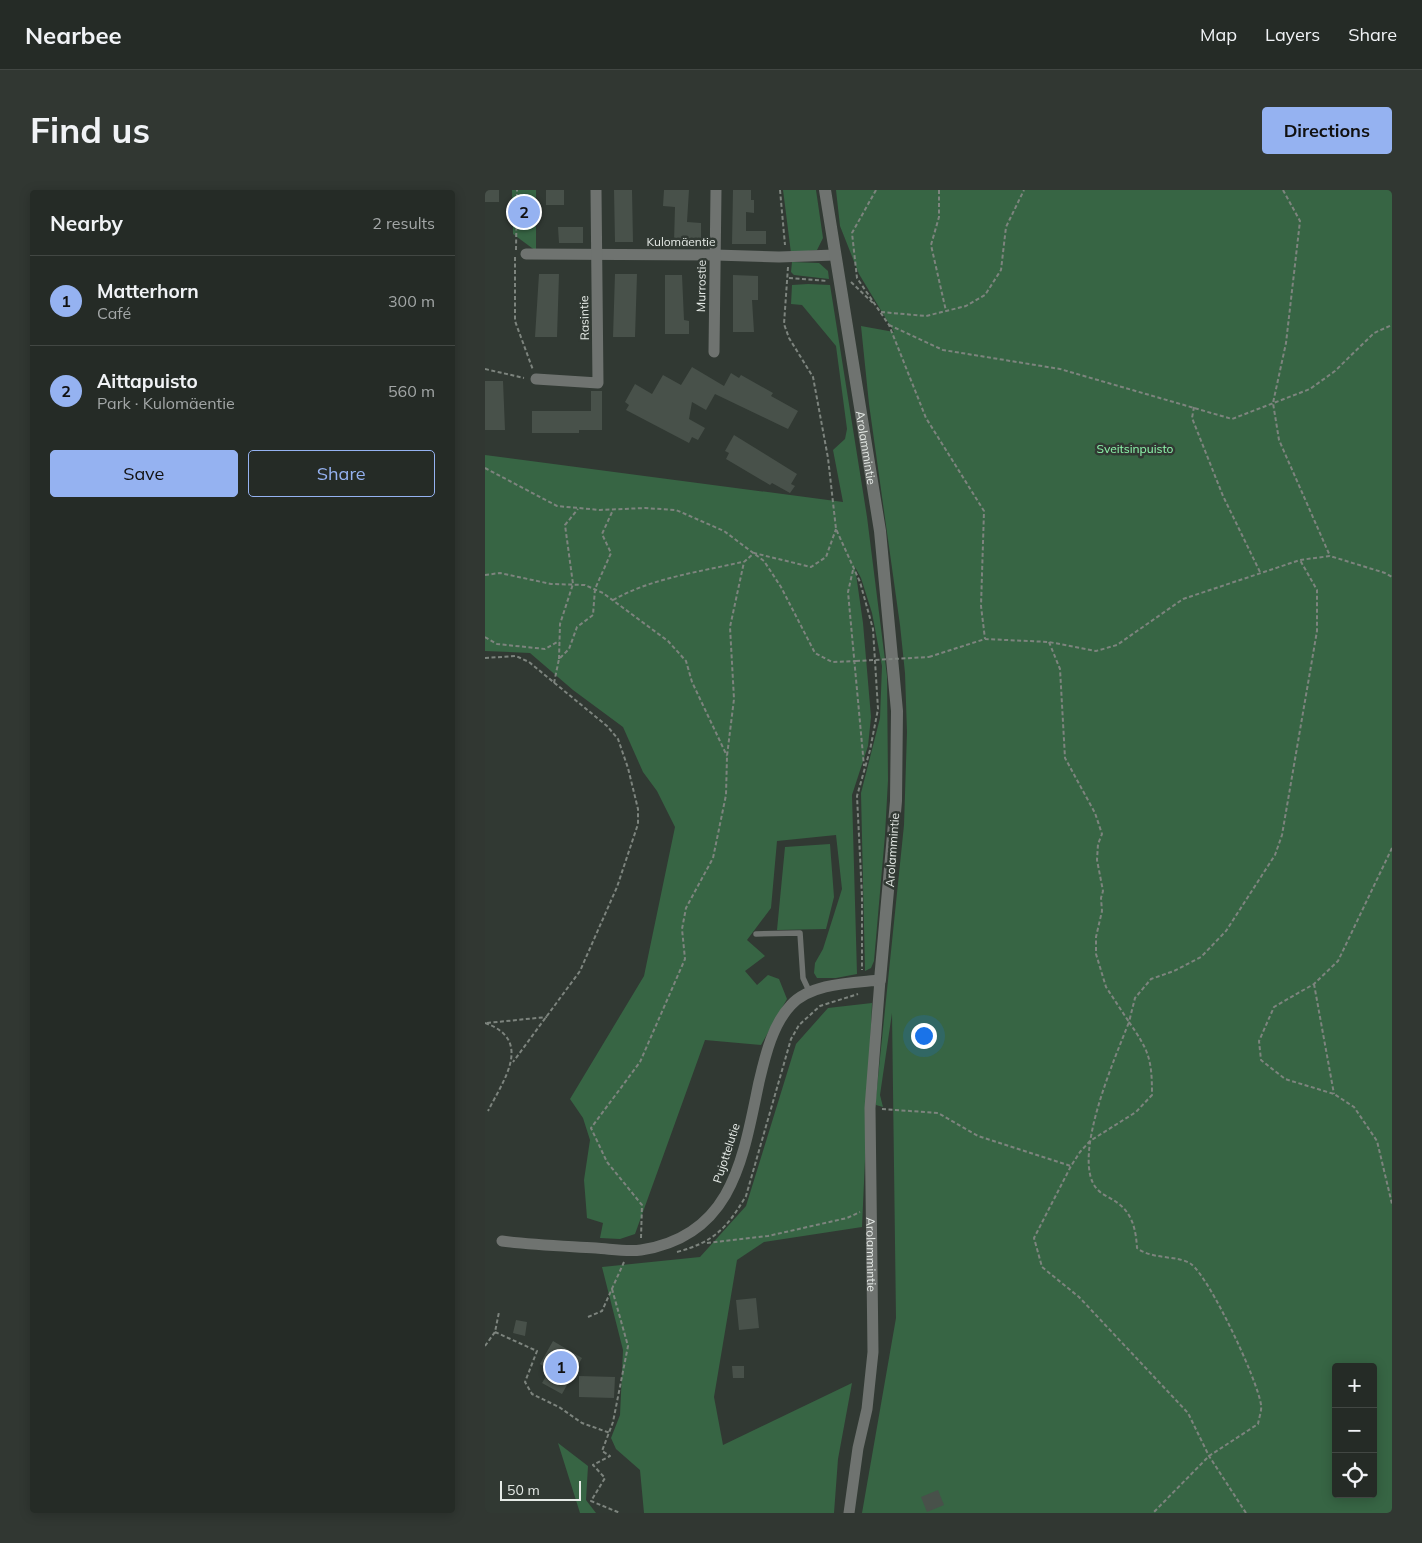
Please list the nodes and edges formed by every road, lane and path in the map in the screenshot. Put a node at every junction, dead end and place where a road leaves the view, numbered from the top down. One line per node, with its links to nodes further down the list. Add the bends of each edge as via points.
1 (517, 190): 23 (path, via 515,321)
2 (596, 190): 11 (street, Rasintie)
3 (715, 190): 12 (street, Murrostie)
4 (780, 190): 14 (path)
5 (825, 190): 13 (street, Arolammintie)
6 (876, 190): 18 (path, via 852,233 857,278)
7 (939, 190): 17 (path, via 939,217 931,245)
8 (1024, 190): 17 (path, via 1006,227 1001,270 985,295 966,306)
9 (1283, 190): 24 (path, via 1300,221 1285,343)
10 (526, 254): 11 (street, Kulomäentie)
11 (597, 254): 12 (street, Kulomäentie); 23 (street, Rasintie, via 598,383)
12 (715, 254): 14 (street, Kulomäentie); 21 (street, Murrostie)
13 (835, 255): 14 (street, Kulomäentie); 16 (street, Arolammintie)
14 (787, 257): 15 (path)
15 (789, 278): 16 (path); 29 (path, via 784,324 813,377 828,458)
16 (839, 280): 18 (path, via 851,282); 53 (street, Arolammintie, via 879,531 897,711 896,801)
17 (946, 311): 18 (path, via 926,316)
18 (880, 312): 19 (path)
19 (889, 325): 25 (path, via 943,350 1060,369); 42 (path, via 926,418 984,511 981,606)
20 (1392, 325): 24 (path, via 1374,333 1335,371 1310,389)
21 (714, 352)
22 (485, 369): 23 (path)
23 (536, 379)
24 (1273, 403): 25 (path, via 1232,419); 31 (path, via 1279,440)
25 (1194, 407): 35 (path, via 1192,418 1216,479)
26 (485, 468): 27 (path, via 557,506)
27 (578, 509): 28 (path); 38 (path, via 565,525)
28 (613, 510): 30 (path, via 676,510 723,531); 39 (path, via 602,534 611,553)
29 (836, 529): 30 (path, via 825,557 811,566); 34 (path)
30 (754, 553): 33 (path); 47 (path, via 781,588 815,653 832,662)
31 (1330, 556): 32 (path); 37 (path)
32 (1300, 560): 35 (path); 58 (path, via 1317,590 1317,631 1282,835 1275,855 1226,931 1201,957 1174,972 1151,978 1135,998)
33 (744, 562): 40 (path, via 661,581); 49 (path, via 730,627 734,699)
34 (853, 570): 47 (path, via 848,592); 50 (path, via 860,582 873,629 879,692)
35 (1260, 572): 44 (path, via 1183,599 1117,645 1096,651)
36 (485, 575): 38 (path, via 500,573 551,584)
37 (1392, 577)
38 (573, 584): 39 (path); 43 (path, via 560,624)
39 (595, 589): 40 (path); 46 (path, via 593,615 577,627 569,649)
40 (613, 600): 49 (path, via 668,640 686,661 692,682)
41 (485, 637): 43 (path, via 497,644 545,648)
42 (985, 638): 44 (path); 47 (path, bridge, via 929,657)
43 (559, 641): 46 (path)
44 (1049, 642): 58 (path, via 1060,669 1065,758 1095,813 1102,834 1097,860 1103,891 1102,911 1095,954 1106,986)
45 (485, 658): 48 (path, via 516,656 529,662)
46 (559, 659): 48 (path)
47 (856, 661): 50 (path)
48 (554, 684): 57 (path, via 596,715 617,739 634,788 638,824 617,886 580,972)
49 (727, 756): 70 (path, via 725,795 713,858 686,908 682,930 685,959 640,1062 591,1128 607,1162 642,1205)
50 (865, 770): 54 (path, via 857,796)
51 (1392, 848): 55 (path, via 1338,961)
52 (756, 934): 56 (lane, via 800,933 803,978)
53 (880, 980): 54 (street, Pujottelutie); 62 (street, Arolammintie)
54 (862, 982): 56 (street, Pujottelutie)
55 (1314, 984): 61 (path); 61 (path, via 1274,1008 1259,1041 1261,1060 1285,1079)
56 (810, 993): 70 (street, Pujottelutie, via 790,1006 776,1029 762,1068 736,1174 718,1209 690,1234 672,1243)
57 (547, 1017): 59 (path); 60 (path)
58 (1129, 1022): 64 (path, via 1098,1106); 64 (path, via 1152,1065 1152,1094 1136,1112)
59 (486, 1023): 60 (path, via 502,1032 511,1045)
60 (513, 1062): 63 (path)
61 (1334, 1094): 67 (path, via 1354,1106 1377,1141)
62 (871, 1108): 65 (path, via 938,1113 978,1136); 66 (street, Arolammintie)
63 (488, 1111)
64 (1090, 1141): 65 (path); 76 (path, via 1089,1170 1095,1188 1119,1204 1136,1227 1137,1248 1144,1253 1190,1263 1207,1280 1256,1386 1262,1406 1258,1424)
65 (1071, 1166): 76 (path, via 1034,1238 1042,1267 1079,1298 1188,1413)
66 (871, 1202): 69 (path, via 858,1214 822,1224 768,1236); 78 (street, Arolammintie, via 873,1352)
67 (1392, 1204)
68 (501, 1242): 70 (street, Pujottelutie)
69 (707, 1243)
70 (641, 1250)
71 (612, 1289): 75 (path, via 628,1346)
72 (499, 1312): 73 (path)
73 (495, 1332): 74 (path); 75 (path, via 537,1351 525,1382 532,1394 582,1423)
74 (485, 1346)
75 (609, 1433): 77 (path, via 602,1451 610,1456 593,1465 605,1478 591,1501)
76 (1209, 1456): 79 (path); 80 (path)
77 (620, 1513)
78 (849, 1513)
79 (1153, 1513)
80 (1246, 1513)

